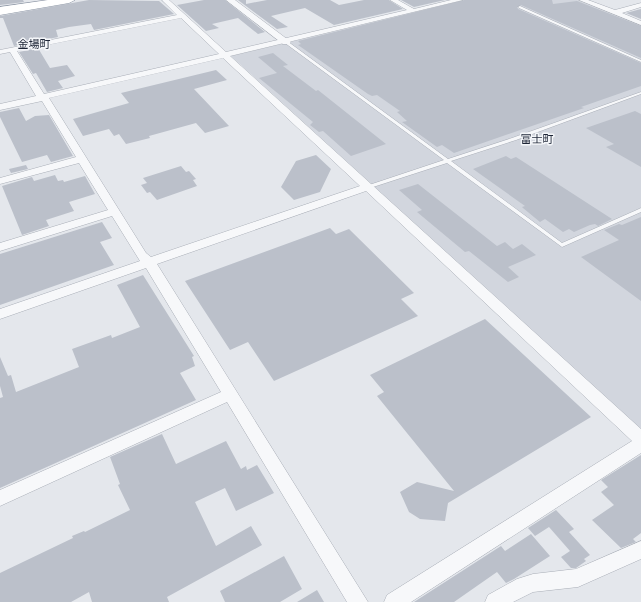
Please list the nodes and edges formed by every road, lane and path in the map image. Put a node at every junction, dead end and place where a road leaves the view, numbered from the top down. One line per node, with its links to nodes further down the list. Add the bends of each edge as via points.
1 (69, 0): 9 (highway)
2 (165, 0): 12 (street)
3 (230, 0): 14 (street)
4 (393, 0): 10 (street)
5 (460, 0): 10 (street)
6 (582, 0): 11 (street)
7 (641, 5): 11 (street)
8 (520, 8): 18 (lane)
9 (0, 11)
10 (413, 11): 14 (street)
11 (614, 13): 13 (street)
12 (182, 16): 15 (street); 17 (street)
13 (641, 24)
14 (286, 42): 17 (street); 23 (lane)
15 (13, 50): 16 (street); 20 (street)
16 (0, 52)
17 (226, 56): 20 (street); 25 (street)
18 (641, 61)
19 (641, 94): 23 (lane)
20 (43, 98): 21 (street); 22 (street)
21 (0, 108)
22 (82, 159): 24 (street); 27 (street)
23 (447, 162): 25 (lane); 26 (lane, via 562,246)
24 (0, 181)
25 (368, 187): 29 (street); 32 (street)
26 (641, 210)
27 (115, 212): 28 (street); 29 (street, via 142,256)
28 (0, 247)
29 (149, 262): 30 (street); 31 (street)
30 (0, 314)
31 (231, 394): 34 (street); 36 (street)
32 (641, 439)
33 (641, 442): 37 (street)
34 (0, 498)
35 (641, 550): 38 (street, via 578,578 533,583)
36 (358, 602)
37 (394, 602)
38 (495, 602)

